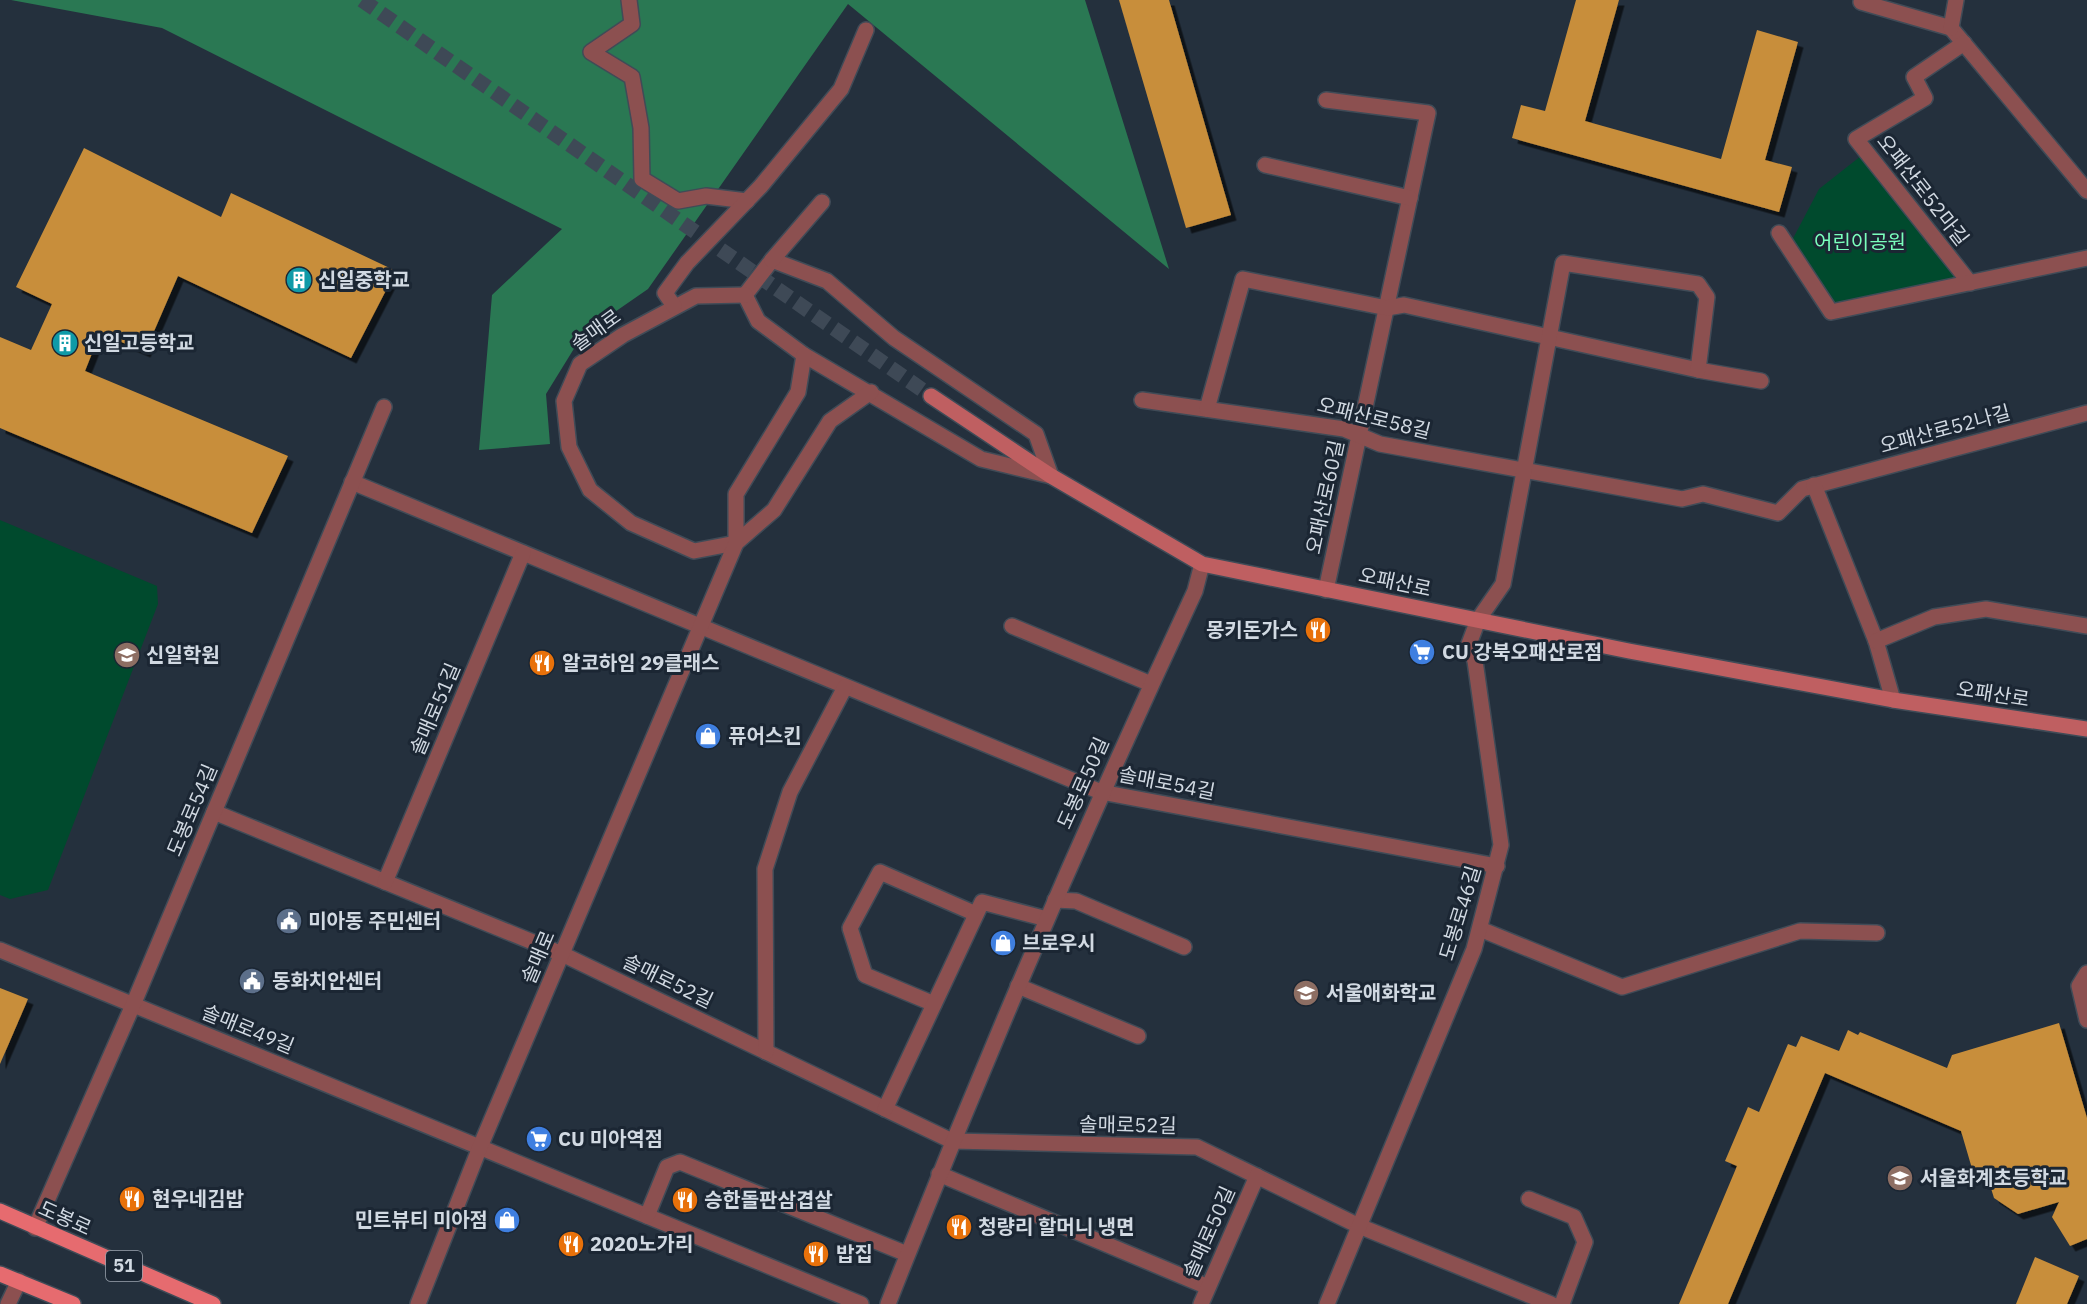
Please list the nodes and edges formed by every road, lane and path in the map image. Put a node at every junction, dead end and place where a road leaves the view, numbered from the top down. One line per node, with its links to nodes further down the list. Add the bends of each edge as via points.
1 (629, 0): 11 (street, via 632,24 591,52 632,77 641,128 642,179 678,201 706,196)
2 (1956, 0): 4 (street)
3 (1861, 2): 4 (street)
4 (1951, 28): 6 (street)
5 (866, 30): 11 (street, via 841,89)
6 (1964, 43): 9 (street); 16 (street, 오패산로52마길, via 1914,77 1925,98 1856,139)
7 (1326, 100): 10 (street, 오패산로60길, via 1428,113)
8 (1265, 165): 10 (street)
9 (2087, 191)
10 (1410, 198): 19 (street, 오패산로60길)
11 (747, 201): 18 (street, via 687,263 665,293)
12 (822, 202): 15 (street)
13 (1779, 233): 16 (street, via 1831,312)
14 (2087, 258): 16 (street)
15 (772, 260): 17 (street); 32 (street, via 827,281 894,338 1036,435)
16 (1970, 283)
17 (745, 295): 18 (street, 솔매로, via 696,296); 21 (street, via 758,321)
18 (674, 306): 35 (street, 솔매로, via 580,364 564,401 569,447 590,490 631,523 694,550)
19 (1387, 308): 20 (street, via 1404,305); 28 (street, via 1243,279); 30 (street, 오패산로60길)
20 (1550, 336): 22 (street); 22 (street, via 1563,263 1698,284 1707,297); 31 (street)
21 (804, 356): 24 (street); 35 (street, 솔매로, via 798,392 736,494)
22 (1698, 370): 23 (street)
23 (1761, 381)
24 (871, 392): 32 (street, via 981,459); 35 (street, 솔매로, via 830,421 774,510)
25 (931, 396): 32 (street, 오패산로)
26 (1142, 400): 28 (street, 오패산로58길)
27 (384, 407): 33 (street, 도봉로54길)
28 (1207, 409): 30 (street, 오패산로58길, via 1344,429)
29 (2087, 412): 34 (street, 오패산로52나길)
30 (1359, 435): 31 (street, 오패산로58길, via 1380,444); 38 (street, 오패산로60길)
31 (1524, 471): 34 (street, 오패산로58길, via 1682,498 1703,494 1778,513 1802,489); 39 (street, via 1503,584)
32 (1051, 476): 37 (street, 오패산로)
33 (352, 482): 36 (street); 49 (street, 도봉로54길)
34 (1814, 485): 43 (street)
35 (736, 543): 42 (street, 솔매로)
36 (523, 553): 42 (street); 51 (street, 솔매로51길)
37 (1202, 564): 38 (street, 오패산로); 44 (street, 도봉로50길, via 1195,591)
38 (1326, 590): 39 (street, 오패산로)
39 (1478, 620): 46 (street, 오패산로); 50 (street, 도봉로46길, via 1469,644 1475,661 1501,844)
40 (1012, 626): 44 (street)
41 (2087, 626): 43 (street, via 1986,609 1934,617)
42 (701, 627): 45 (street, 솔매로54길); 59 (street, 솔매로)
43 (1876, 641): 46 (street)
44 (1152, 684): 48 (street, 도봉로50길)
45 (845, 687): 48 (street, 솔매로54길); 66 (street, via 790,792 765,869)
46 (1893, 700): 47 (street, 오패산로)
47 (2087, 729)
48 (1101, 792): 50 (street, 솔매로54길); 52 (street, 도봉로50길)
49 (214, 812): 51 (street); 63 (street, 도봉로54길)
50 (1497, 866): 55 (street, 도봉로46길)
51 (385, 882): 59 (street)
52 (1055, 900): 54 (street, 도봉로50길); 57 (street, via 1076,901)
53 (975, 914): 54 (street, via 982,902); 62 (street); 62 (street, via 880,872 850,928 865,975)
54 (1047, 919): 61 (street, 도봉로50길)
55 (1480, 929): 56 (street, via 1622,987 1800,931); 75 (street, 도봉로46길)
56 (1877, 933)
57 (1184, 947)
58 (0, 950): 63 (street, 솔매로49길)
59 (562, 954): 66 (street, 솔매로52길); 69 (street, 솔매로)
60 (2083, 980): 64 (street)
61 (1018, 986): 65 (street); 68 (street, 도봉로50길)
62 (934, 1004): 67 (street)
63 (133, 1005): 69 (street, 솔매로49길); 76 (street, 도봉로54길)
64 (2087, 1020)
65 (1138, 1036)
66 (766, 1052): 67 (street, 솔매로52길)
67 (885, 1109): 68 (street, 솔매로52길)
68 (952, 1141): 70 (street, 도봉로50길); 71 (street, 솔매로52길, via 1197,1148)
69 (480, 1147): 74 (street); 84 (street, 솔매로)
70 (939, 1174): 77 (street, 도봉로50길); 80 (street)
71 (1257, 1176): 75 (street, 솔매로52길); 80 (street, 솔매로50길)
72 (1529, 1199): 90 (street, via 1574,1217 1586,1242)
73 (0, 1211): 76 (main road, 도봉로 / 51)
74 (647, 1216): 77 (street, via 667,1167 680,1162); 85 (street)
75 (1359, 1226): 88 (street, 도봉로46길); 89 (street, 솔매로52길)
76 (35, 1228): 83 (main road, 도봉로 / 51)
77 (908, 1254): 86 (street, 도봉로50길)
78 (0, 1274): 79 (main road)
79 (19, 1281): 81 (street); 82 (main road)
80 (1208, 1287): 87 (street, 솔매로50길)
81 (8, 1304)
82 (73, 1304)
83 (213, 1304)
84 (418, 1304)
85 (861, 1304)
86 (888, 1304)
87 (1201, 1304)
88 (1327, 1304)
89 (1551, 1304)
90 (1562, 1304)

